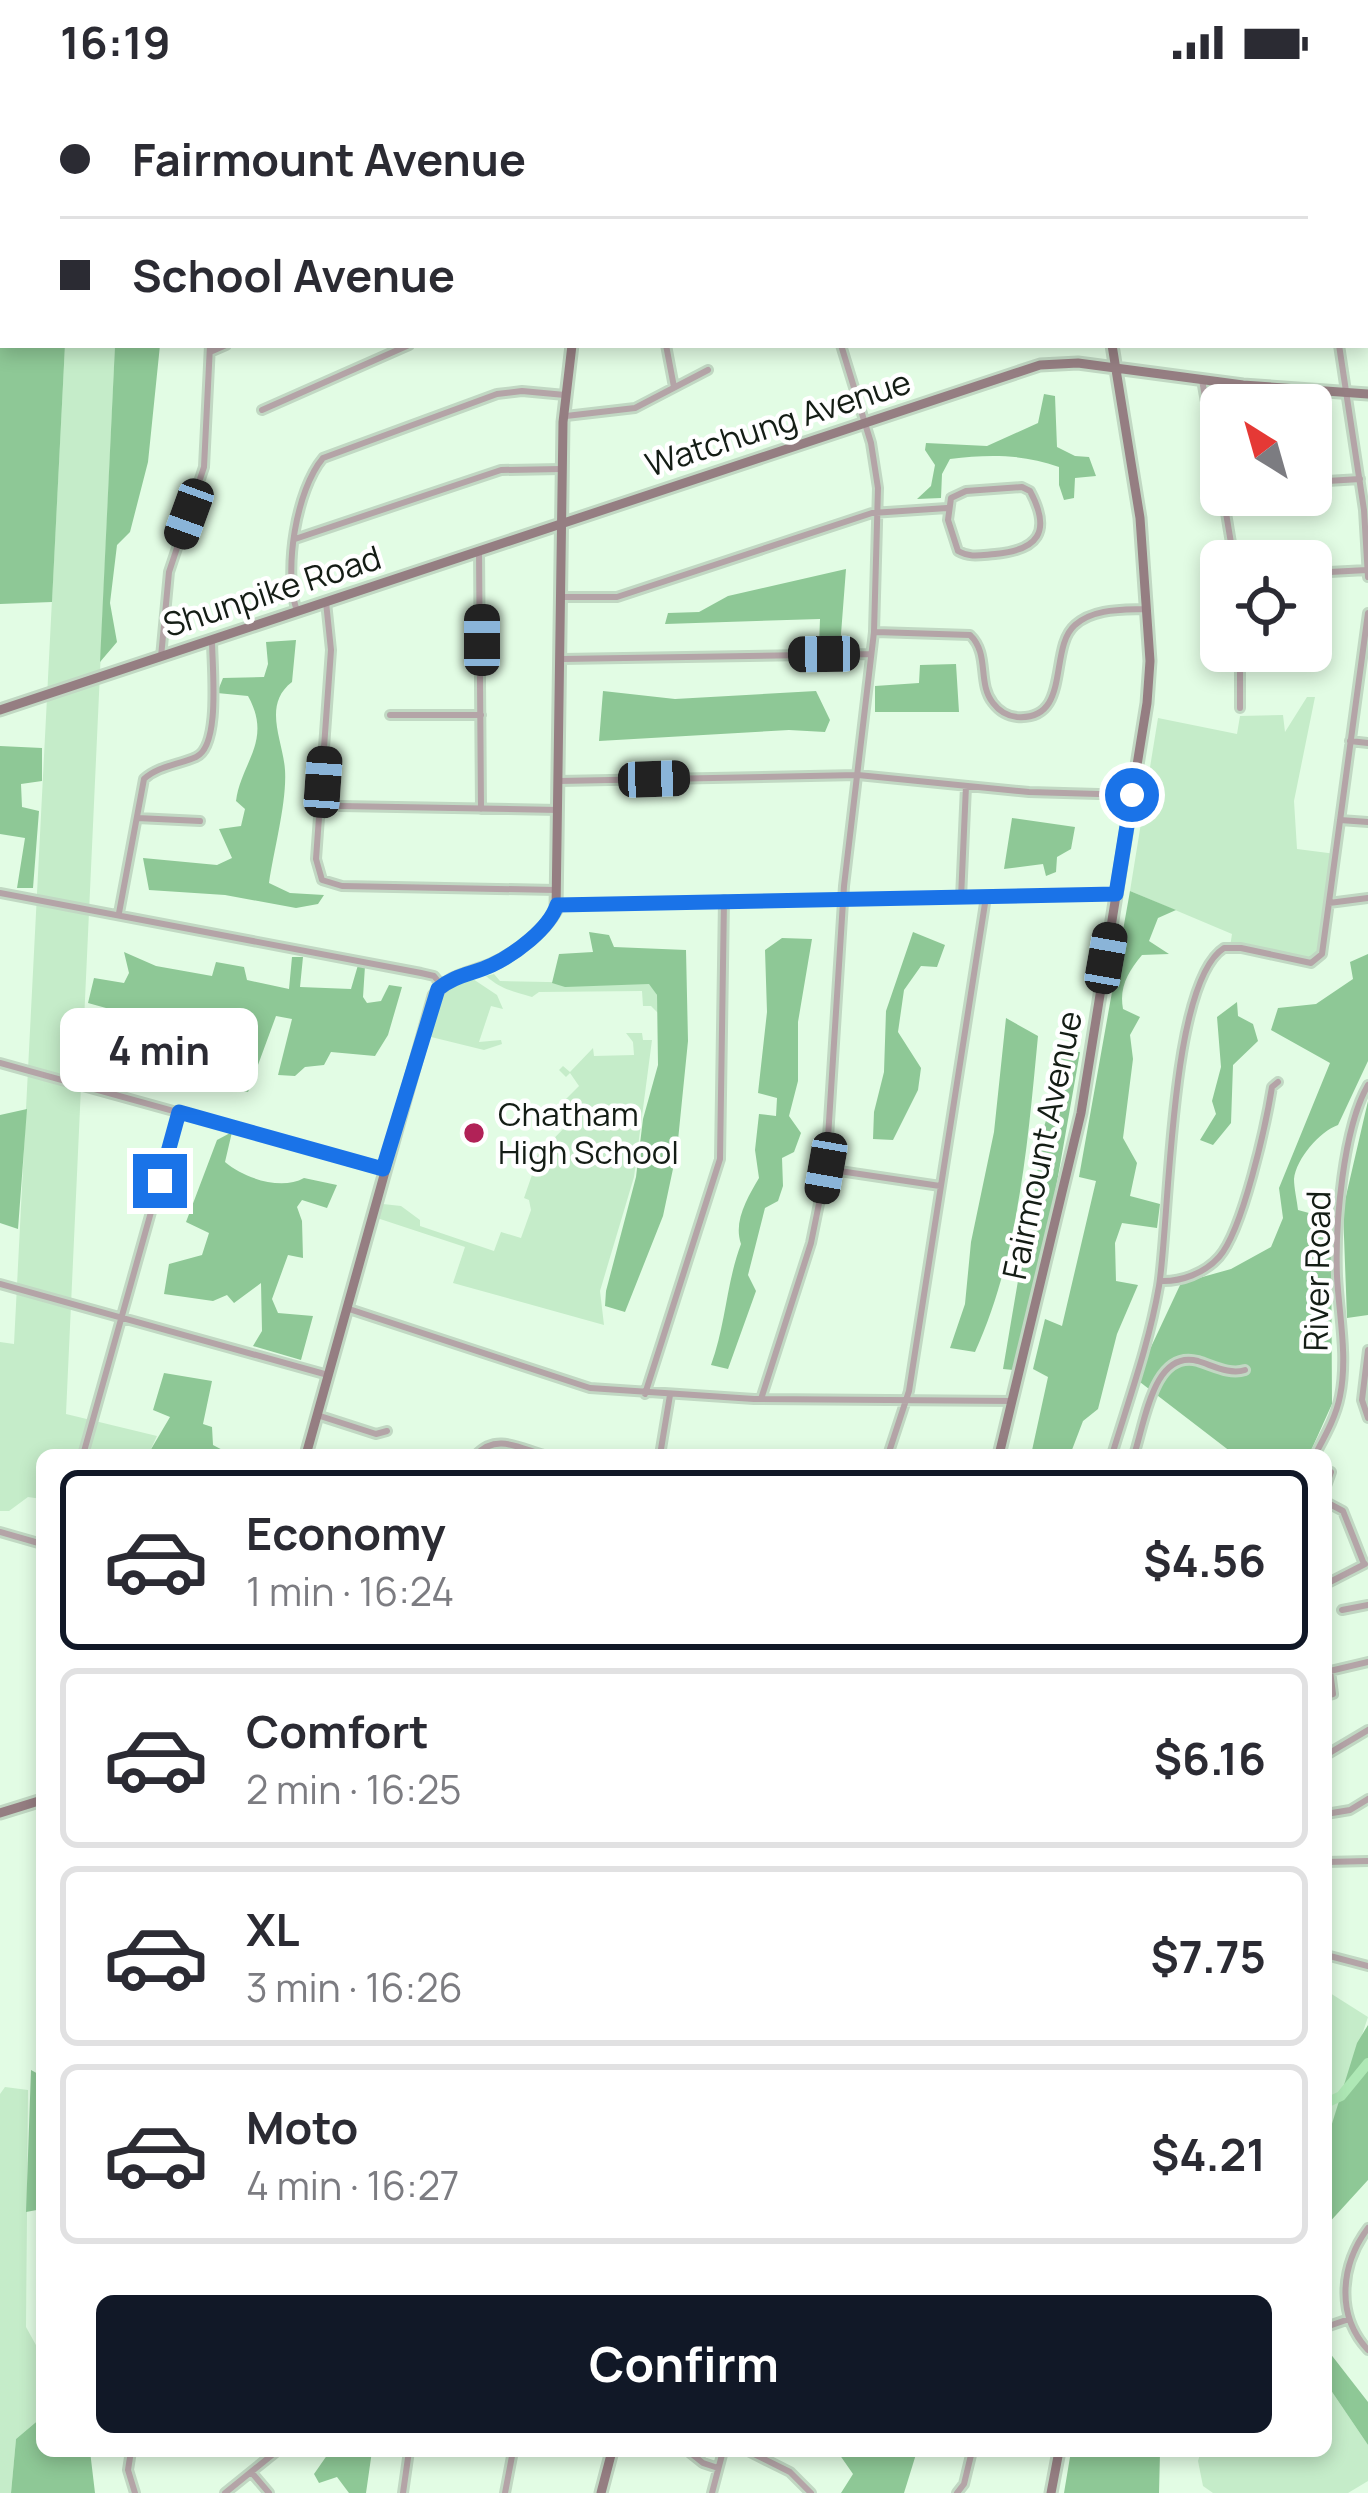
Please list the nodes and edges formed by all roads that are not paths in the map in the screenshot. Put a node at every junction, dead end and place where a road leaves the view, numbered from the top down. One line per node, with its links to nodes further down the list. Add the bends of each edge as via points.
1 (402, 348): 16 (street)
2 (572, 348): 15 (main road)
3 (667, 348): 12 (street)
4 (842, 348): 18 (street)
5 (1112, 348): 8 (main road, Fairmount Avenue)
6 (1341, 348): 13 (street)
7 (210, 349): 37 (street, via 204,467 169,572)
8 (1114, 368): 10 (main road, Watchung Avenue); 18 (main road, Watchung Avenue, via 1040,364); 31 (main road, Fairmount Avenue, via 1138,502)
9 (708, 370): 12 (street)
10 (1202, 380): 11 (street); 13 (main road, Watchung Avenue)
11 (1203, 384)
12 (674, 387): 17 (street, via 627,410)
13 (1348, 392): 14 (main road, Watchung Avenue); 20 (street)
14 (1368, 394)
15 (565, 395): 17 (main road); 25 (street, via 497,394 329,454 312,475)
16 (262, 410)
17 (563, 416): 19 (main road)
18 (865, 423): 23 (street); 24 (main road, Watchung Avenue)
19 (561, 469): 24 (main road); 25 (street, via 500,470)
20 (1360, 479): 21 (street); 28 (street)
21 (1332, 481)
22 (947, 508): 22 (street, via 959,493 1027,489 1037,538 1023,550 962,554 951,541); 23 (street)
23 (879, 512): 29 (street, via 617,597); 34 (street)
24 (561, 523): 26 (main road, Shunpike Road); 29 (main road)
25 (293, 539): 32 (street, via 289,581)
26 (479, 550): 30 (main road, Shunpike Road); 43 (street)
27 (1332, 573): 28 (street)
28 (1368, 573)
29 (560, 597): 38 (main road)
30 (326, 602): 32 (main road, Shunpike Road); 57 (street, via 332,650 316,860 322,880)
31 (1146, 609): 34 (street, via 1078,622 1064,640 1052,700 1019,717 990,699 970,635); 49 (main road, Fairmount Avenue, via 1149,679)
32 (297, 611): 35 (main road, Shunpike Road)
33 (1368, 613): 44 (street)
34 (874, 632): 36 (street)
35 (212, 640): 37 (main road, Shunpike Road); 53 (street, via 211,741 199,756 147,775)
36 (870, 654): 38 (street); 46 (street)
37 (161, 657): 41 (main road, Shunpike Road)
38 (560, 658): 47 (main road)
39 (1240, 672): 40 (street)
40 (1240, 708)
41 (0, 710)
42 (390, 715): 43 (street)
43 (481, 715): 51 (street)
44 (1350, 741): 45 (street); 54 (street)
45 (1368, 743)
46 (858, 775): 47 (street); 48 (street); 64 (street)
47 (559, 781): 52 (main road)
48 (966, 786): 49 (street); 61 (street)
49 (1132, 795): 59 (main road, Fairmount Avenue)
50 (340, 806): 51 (street)
51 (481, 809): 52 (street)
52 (559, 810): 57 (main road)
53 (137, 818): 55 (street); 67 (street)
54 (1340, 820): 56 (street); 65 (street)
55 (200, 821)
56 (1368, 822)
57 (558, 890): 66 (main road)
58 (0, 893): 67 (street)
59 (1116, 894): 60 (street); 87 (main road, Fairmount Avenue, via 1081,1113)
60 (986, 897): 61 (street); 75 (street)
61 (962, 898): 64 (street)
62 (1368, 898): 65 (street)
63 (724, 900): 64 (street); 66 (street); 83 (street, via 720,1159)
64 (844, 901): 73 (street)
65 (1329, 903): 76 (street, via 1317,961 1230,947 1216,952 1200,976 1185,1031)
66 (557, 905): 68 (main road, via 507,956)
67 (119, 914): 68 (street, via 429,975)
68 (442, 986): 74 (main road)
69 (0, 1063): 72 (street)
70 (1278, 1082): 76 (street, via 1224,1252 1196,1274)
71 (1368, 1085): 102 (street, River Road, via 1339,1209 1342,1383)
72 (179, 1112): 74 (street); 79 (street)
73 (826, 1168): 75 (street); 85 (street)
74 (383, 1169): 78 (main road)
75 (940, 1186): 86 (street)
76 (1160, 1281): 88 (street)
77 (0, 1284): 79 (street)
78 (346, 1308): 82 (main road); 83 (street, via 583,1387)
79 (122, 1318): 82 (street); 93 (street)
80 (1368, 1350): 91 (street)
81 (1246, 1370): 89 (street, via 1178,1359 1163,1370)
82 (328, 1375): 90 (main road)
83 (646, 1394): 84 (street)
84 (670, 1395): 85 (street); 97 (street)
85 (761, 1399): 86 (street)
86 (907, 1400): 87 (street); 98 (street)
87 (1012, 1401): 99 (main road, Fairmount Avenue)
88 (1128, 1406): 89 (street); 100 (street)
89 (1147, 1412): 101 (street)
90 (317, 1414): 92 (street); 94 (main road)
91 (1368, 1418)
92 (387, 1431)
93 (85, 1449)
94 (308, 1449)
95 (481, 1449): 96 (street, via 497,1442)
96 (522, 1449)
97 (660, 1449)
98 (891, 1449)
99 (1000, 1449)
100 (1114, 1449)
101 (1136, 1449)
102 (1318, 1449)
103 (1332, 1505): 106 (street, via 1343,1511)
104 (0, 1532): 105 (street)
105 (36, 1542)
106 (1366, 1563): 107 (street)
107 (1332, 1581)
108 (1368, 1605): 109 (street)
109 (1342, 1610)
110 (1368, 1663): 111 (street)
111 (1332, 1671)
112 (1368, 1730): 113 (street)
113 (1332, 1751)
114 (1368, 1799): 117 (street)
115 (36, 1802): 116 (main road)
116 (0, 1813)
117 (1332, 1813)
118 (1368, 1861): 119 (street)
119 (1332, 1862)
120 (1332, 1956): 121 (street)
121 (1368, 1966)
122 (1368, 2228): 123 (street, via 1346,2275)
123 (1349, 2319): 124 (street); 125 (street)
124 (1332, 2325)
125 (1368, 2350)
126 (130, 2457): 138 (street)
127 (270, 2457): 137 (street)
128 (408, 2457): 141 (street)
129 (512, 2457): 142 (street)
130 (610, 2457): 143 (main road)
131 (693, 2457): 136 (street)
132 (721, 2457): 136 (street)
133 (760, 2457): 145 (street)
134 (971, 2457): 146 (street)
135 (1058, 2457): 147 (main road)
136 (718, 2468): 144 (street)
137 (251, 2472): 139 (street); 140 (street)
138 (135, 2493)
139 (225, 2493)
140 (268, 2493)
141 (403, 2493)
142 (505, 2493)
143 (601, 2493)
144 (712, 2493)
145 (811, 2493)
146 (957, 2493)
147 (1051, 2493)

